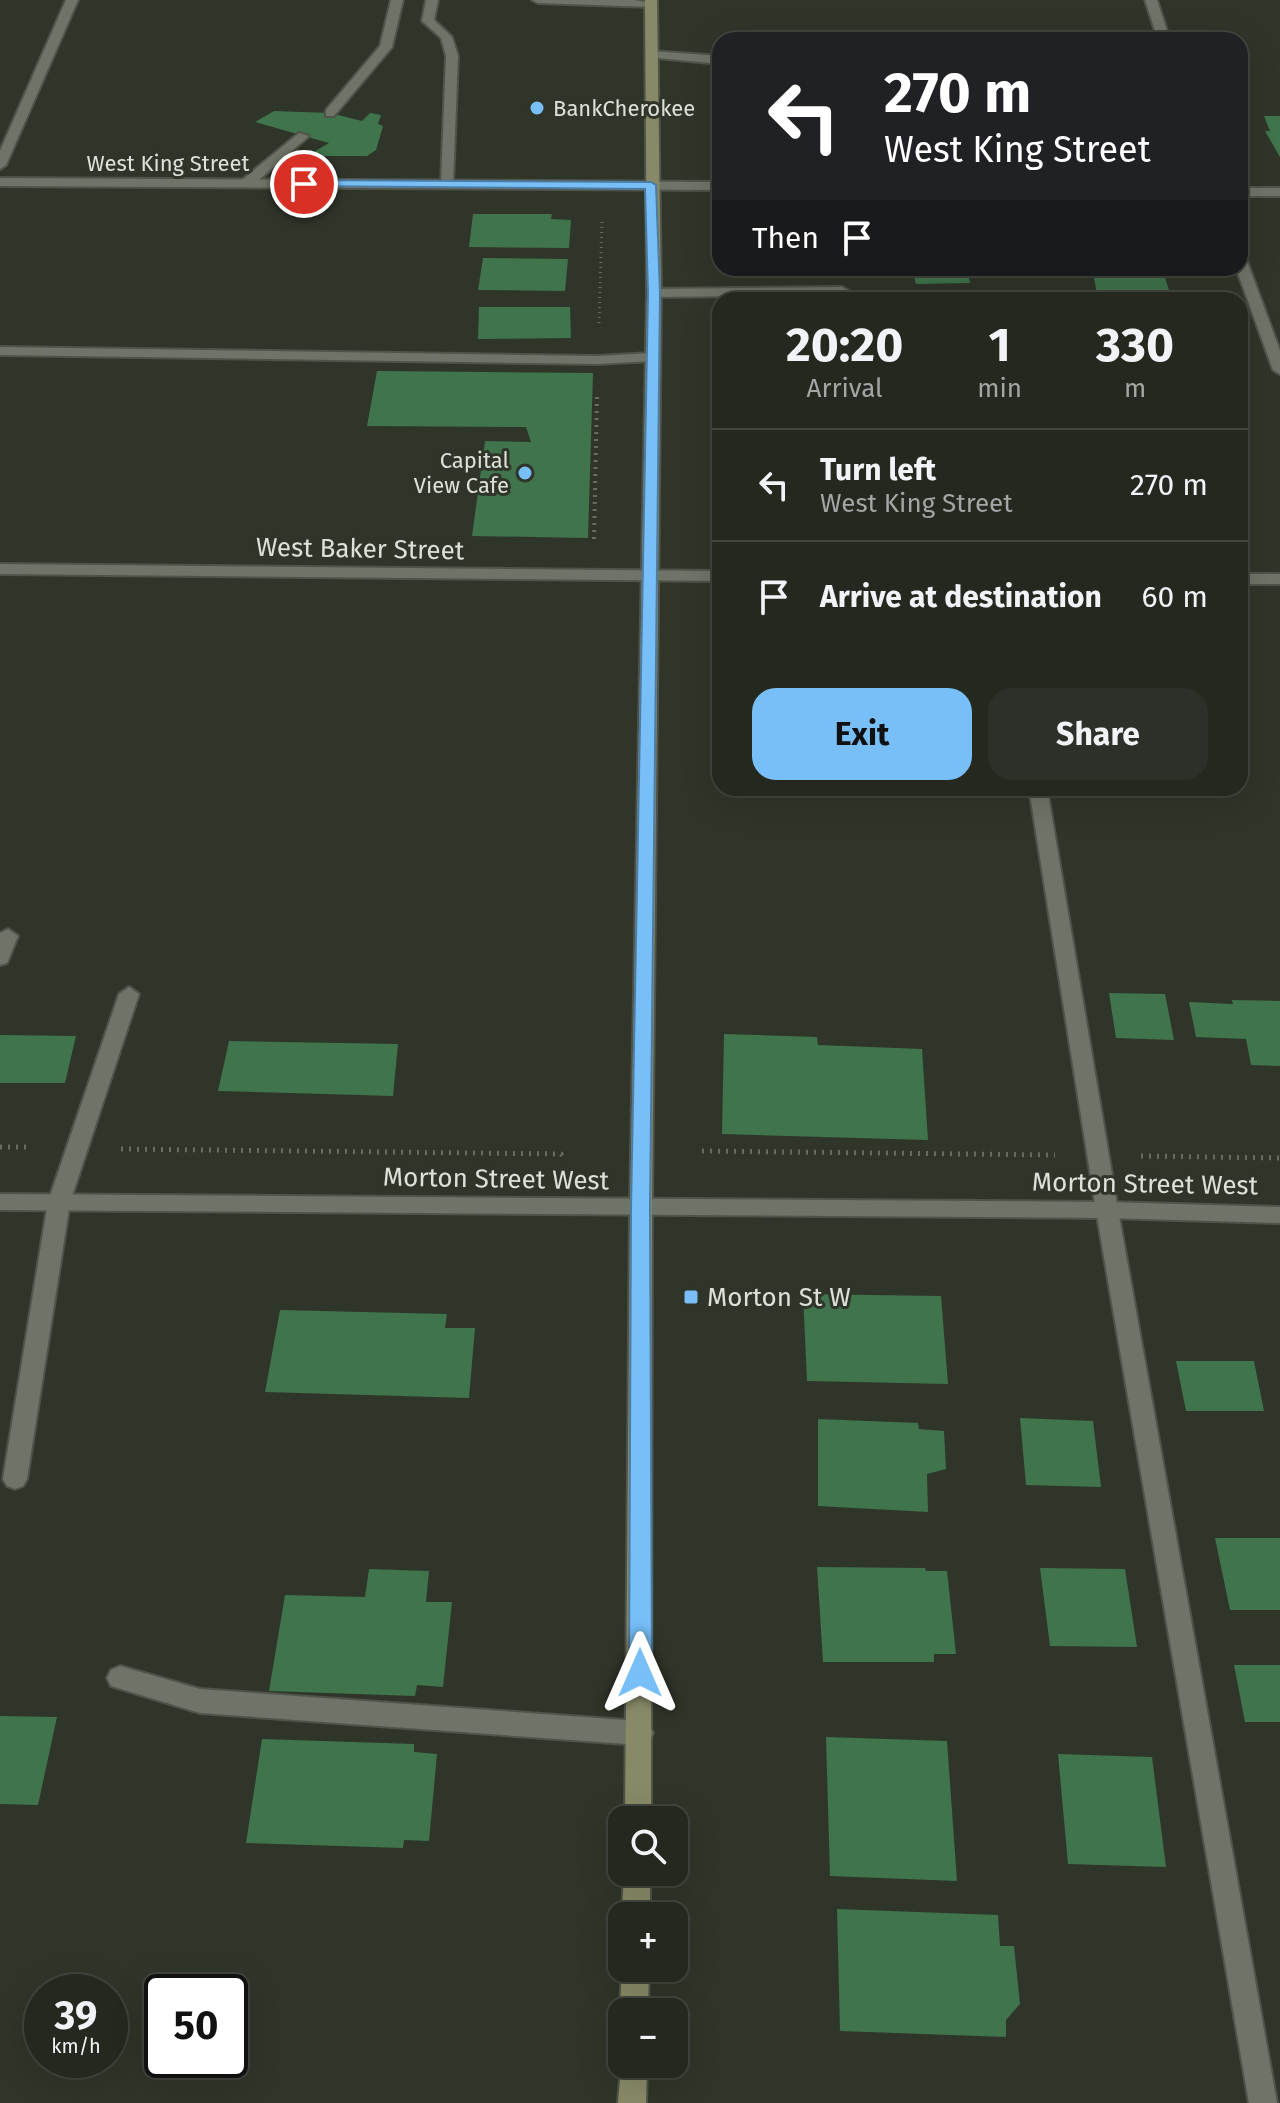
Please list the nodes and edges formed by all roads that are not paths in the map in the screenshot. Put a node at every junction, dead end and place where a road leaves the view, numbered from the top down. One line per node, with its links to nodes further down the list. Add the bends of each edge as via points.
1 (72, 0): 12 (street)
2 (397, 0): 10 (street, via 386,47)
3 (432, 0): 15 (street, via 428,21 446,37 452,56)
4 (538, 0): 6 (street)
5 (1151, 0): 7 (street)
6 (651, 2): 8 (main road)
7 (1161, 32)
8 (651, 55): 9 (street); 16 (main road)
9 (712, 59)
10 (330, 113)
11 (303, 136): 14 (street)
12 (0, 165)
13 (0, 182): 14 (street, West King Street)
14 (247, 183): 15 (street, West King Street)
15 (447, 184): 16 (street, West King Street)
16 (651, 185): 17 (street, West King Street); 24 (main road)
17 (712, 186)
18 (1248, 192): 19 (street)
19 (1280, 192)
20 (1246, 276): 27 (street)
21 (712, 292): 24 (street)
22 (748, 292): 23 (street)
23 (842, 292)
24 (654, 293): 26 (main road)
25 (0, 351): 26 (street)
26 (652, 357): 29 (main road)
27 (1280, 370)
28 (0, 569): 29 (street, West Baker Street)
29 (649, 576): 30 (street, West Baker Street); 39 (main road)
30 (712, 576)
31 (1248, 579): 32 (street)
32 (1280, 579)
33 (1039, 796): 40 (street)
34 (8, 936): 35 (street)
35 (0, 958)
36 (129, 994): 38 (street)
37 (0, 1202): 38 (street, Morton Street West)
38 (59, 1202): 39 (street, Morton Street West); 42 (street)
39 (641, 1209): 40 (street, Morton Street West); 44 (main road)
40 (1107, 1210): 41 (street, Morton Street West); 48 (street)
41 (1280, 1215)
42 (15, 1479)
43 (120, 1678): 44 (street, via 200,1701)
44 (640, 1733): 45 (main road)
45 (638, 1806)
46 (633, 2078): 47 (main road)
47 (632, 2103)
48 (1263, 2103)

